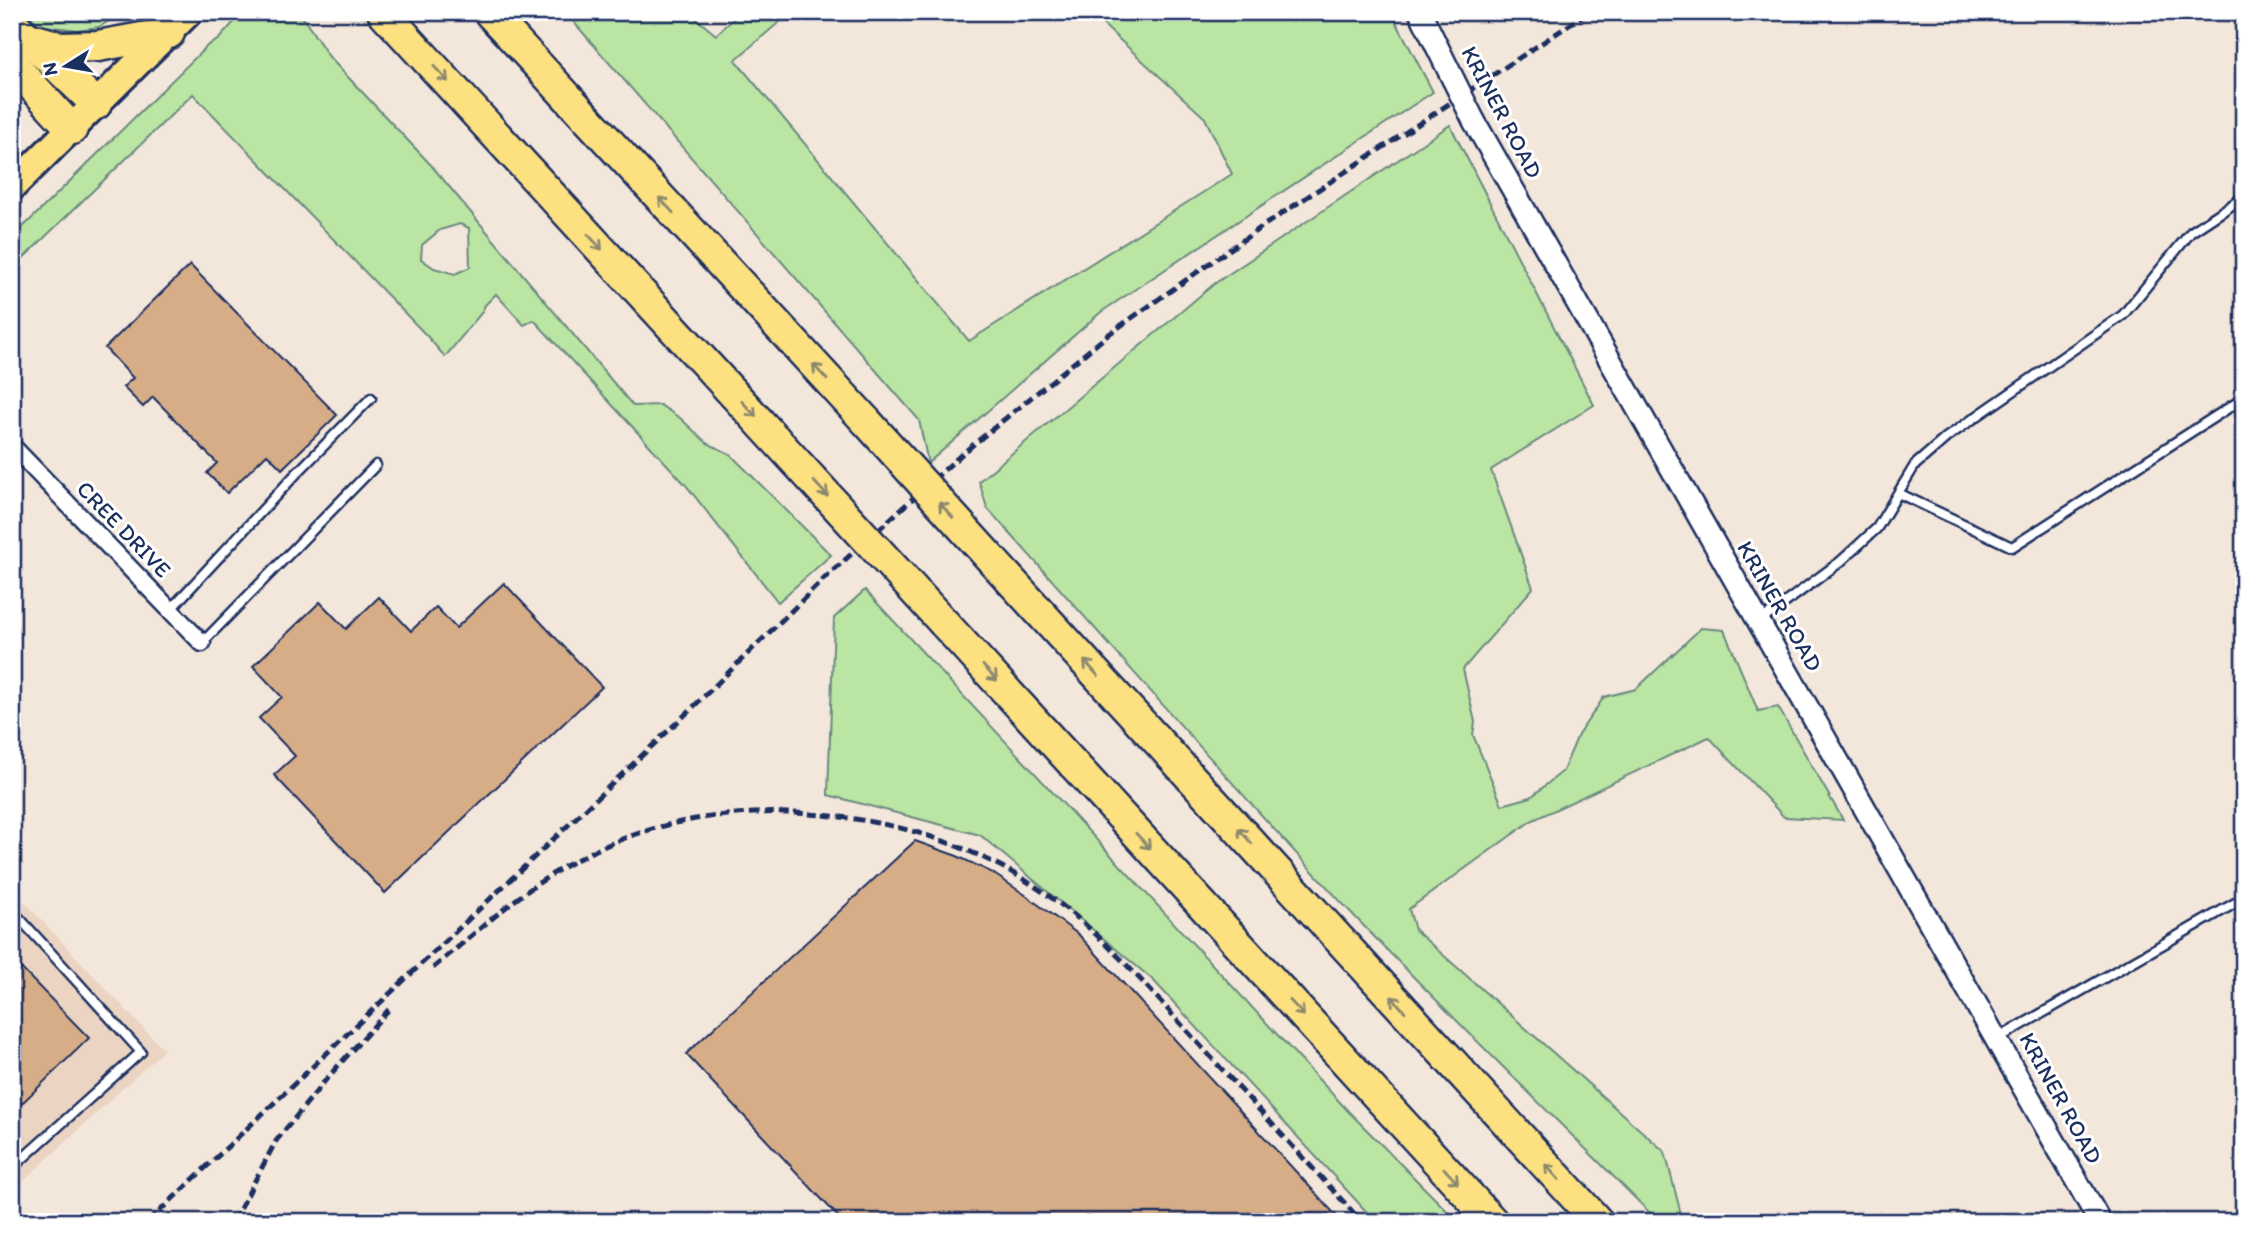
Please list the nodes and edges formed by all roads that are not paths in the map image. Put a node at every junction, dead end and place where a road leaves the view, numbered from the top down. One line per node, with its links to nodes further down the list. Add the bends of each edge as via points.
1 (489, 12): 24 (highway, one-way to 1, bridge)
2 (1420, 12): 17 (street, KRINER ROAD, bridge, via 1474,121)
3 (389, 18): 23 (highway, one-way to 23, bridge)
4 (179, 22): 5 (highway, via 98,46 60,47); 7 (main road)
5 (20, 31): 7 (highway)
6 (12, 64): 8 (highway)
7 (96, 104): 8 (main road)
8 (72, 129): 9 (main road)
9 (12, 187)
10 (2244, 197): 15 (lane, via 2191,232 2123,315 1947,437 1915,465)
11 (371, 398): 16 (lane)
12 (2244, 398): 15 (lane, via 2012,547)
13 (12, 446): 16 (street, CREE DRIVE)
14 (376, 465): 18 (lane)
15 (1898, 493): 17 (lane, via 1877,528 1840,562)
16 (170, 610): 18 (street, CREE DRIVE)
17 (1759, 622): 21 (street, KRINER ROAD)
18 (202, 643)
19 (2244, 898): 21 (lane)
20 (12, 910): 22 (lane, via 141,1052)
21 (1997, 1039): 25 (street, KRINER ROAD)
22 (12, 1168)
23 (1493, 1222)
24 (1598, 1222)
25 (2100, 1222)

